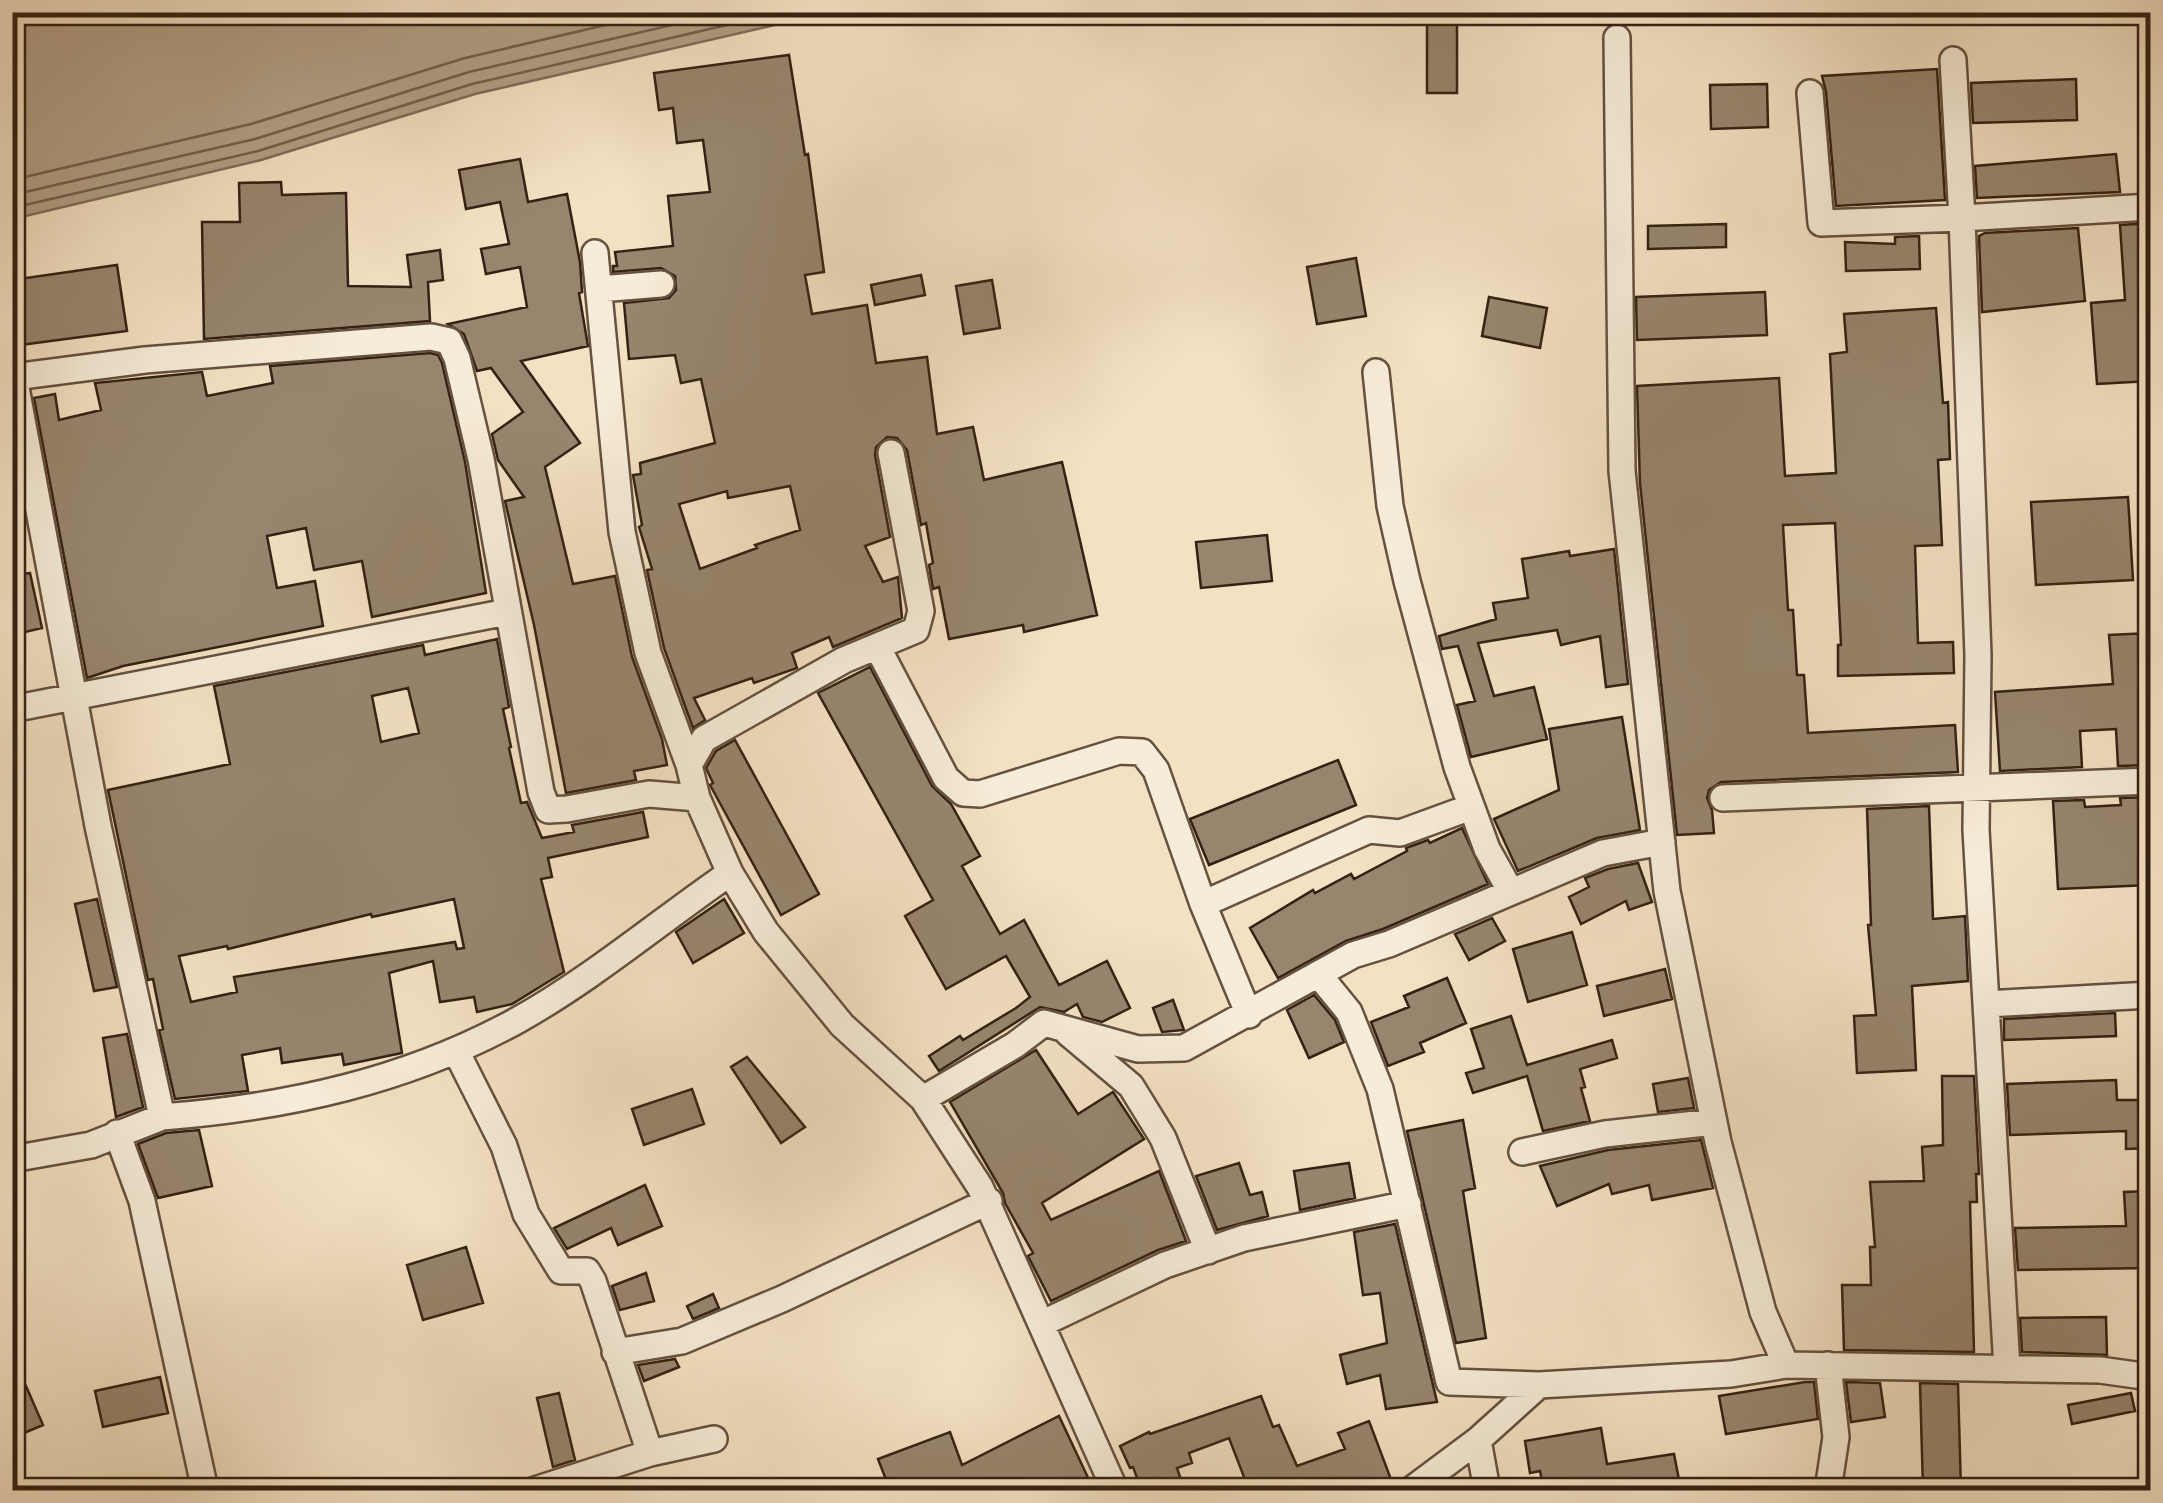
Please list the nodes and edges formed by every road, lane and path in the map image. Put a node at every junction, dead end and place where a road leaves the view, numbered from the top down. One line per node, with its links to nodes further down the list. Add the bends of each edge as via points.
1 (1617, 38): 22 (street, via 1622,471)
2 (1953, 60): 5 (street)
3 (1810, 93): 5 (street, via 1821,224)
4 (2150, 207): 5 (street)
5 (1962, 218): 18 (street)
6 (596, 254): 8 (street)
7 (660, 284): 8 (street)
8 (599, 289): 16 (street, via 622,532 648,653)
9 (1376, 372): 21 (street, via 1390,506)
10 (13, 373): 12 (street, via 430,337 449,341 481,459); 14 (street)
11 (891, 453): 13 (street, via 921,611 916,630)
12 (507, 612): 14 (street); 19 (street, via 548,810 648,794)
13 (878, 648): 16 (street, via 844,660 704,739); 25 (street, via 946,778 964,793 980,794 1119,751 1142,752 1156,770)
14 (73, 700): 15 (street); 33 (street)
15 (12, 710)
16 (689, 765): 19 (street)
17 (2150, 781): 18 (street)
18 (1977, 786): 20 (street); 28 (street)
19 (697, 798): 23 (street)
20 (1722, 798)
21 (1472, 807): 24 (street); 25 (street, via 1400,834 1369,830)
22 (1662, 842): 24 (street, via 1603,853); 34 (street)
23 (730, 873): 31 (street, via 520,1019); 32 (street, via 808,986)
24 (1511, 892): 26 (street)
25 (1203, 904): 29 (street)
26 (1318, 974): 29 (street); 39 (street, via 1349,1012 1380,1089)
27 (2150, 995): 28 (street)
28 (1986, 1004): 45 (street)
29 (1250, 1015): 30 (street, via 1184,1048 1138,1050)
30 (1060, 1026): 32 (street, via 1044,1022); 40 (street, via 1131,1086 1182,1178)
31 (456, 1051): 33 (street, via 317,1097); 42 (street, via 504,1146 526,1214 561,1271 587,1271)
32 (924, 1099): 38 (street)
33 (162, 1117): 35 (street)
34 (1714, 1122): 36 (street); 43 (street, via 1763,1312)
35 (118, 1133): 37 (street, via 91,1145); 51 (street, via 142,1202)
36 (1522, 1152)
37 (12, 1159)
38 (989, 1202): 41 (street); 42 (street, via 682,1341)
39 (1408, 1204): 40 (street); 47 (street, via 1450,1382)
40 (1208, 1251): 41 (street)
41 (1041, 1324): 53 (street)
42 (615, 1352): 50 (street)
43 (1786, 1365): 44 (street); 47 (street)
44 (1828, 1365): 45 (street); 56 (street, via 1836,1437)
45 (2007, 1369): 46 (street)
46 (2150, 1377)
47 (1539, 1385): 49 (street)
48 (714, 1439): 50 (street)
49 (1478, 1440): 54 (street); 55 (street)
50 (650, 1453): 52 (street)
51 (205, 1490)
52 (535, 1490)
53 (1115, 1490)
54 (1411, 1490)
55 (1487, 1490)
56 (1828, 1490)

